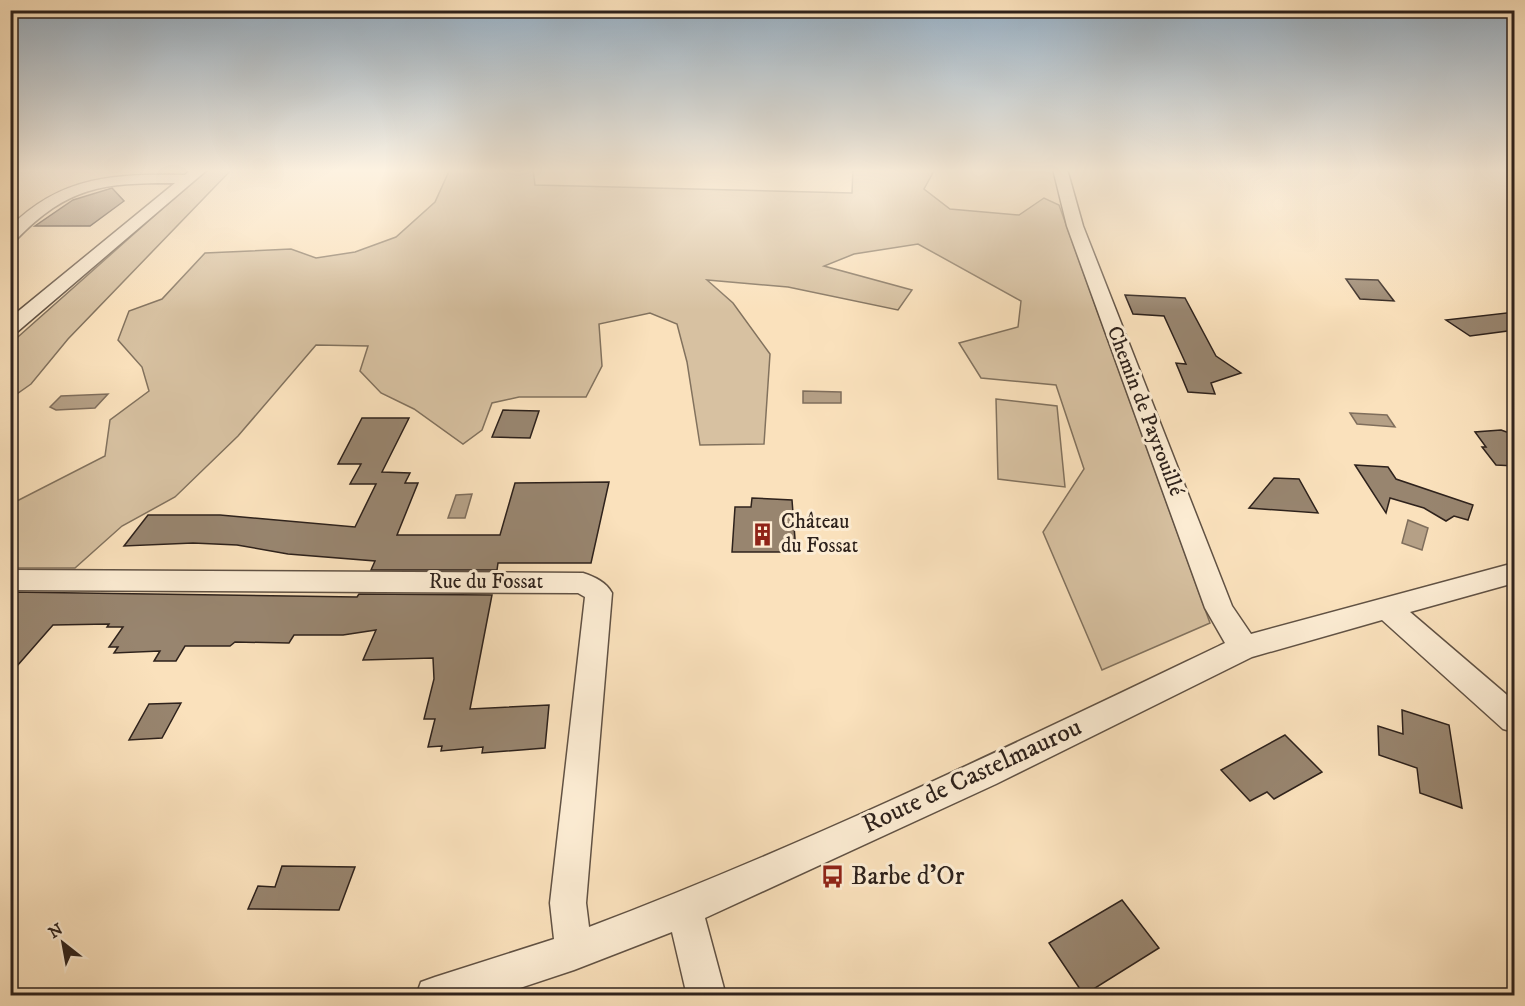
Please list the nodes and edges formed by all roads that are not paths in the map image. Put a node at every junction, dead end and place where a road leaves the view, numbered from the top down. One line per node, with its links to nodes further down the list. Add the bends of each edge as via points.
1 (31, 216): 4 (street)
2 (145, 216): 5 (street)
3 (1072, 216): 9 (street, Chemin de Payrouillé, via 1219,608)
4 (10, 237)
5 (10, 328)
6 (1515, 573): 8 (street, Route de Castelmaurou)
7 (10, 580): 12 (street, Rue du Fossat, via 583,583 599,593 568,903)
8 (1386, 607): 9 (street, Route de Castelmaurou); 10 (street)
9 (1245, 647): 11 (street, Route de Castelmaurou, via 985,773)
10 (1515, 719)
11 (684, 909): 12 (street, Route de Castelmaurou); 14 (street)
12 (574, 951): 13 (street, Route de Castelmaurou)
13 (435, 996)
14 (707, 996)

